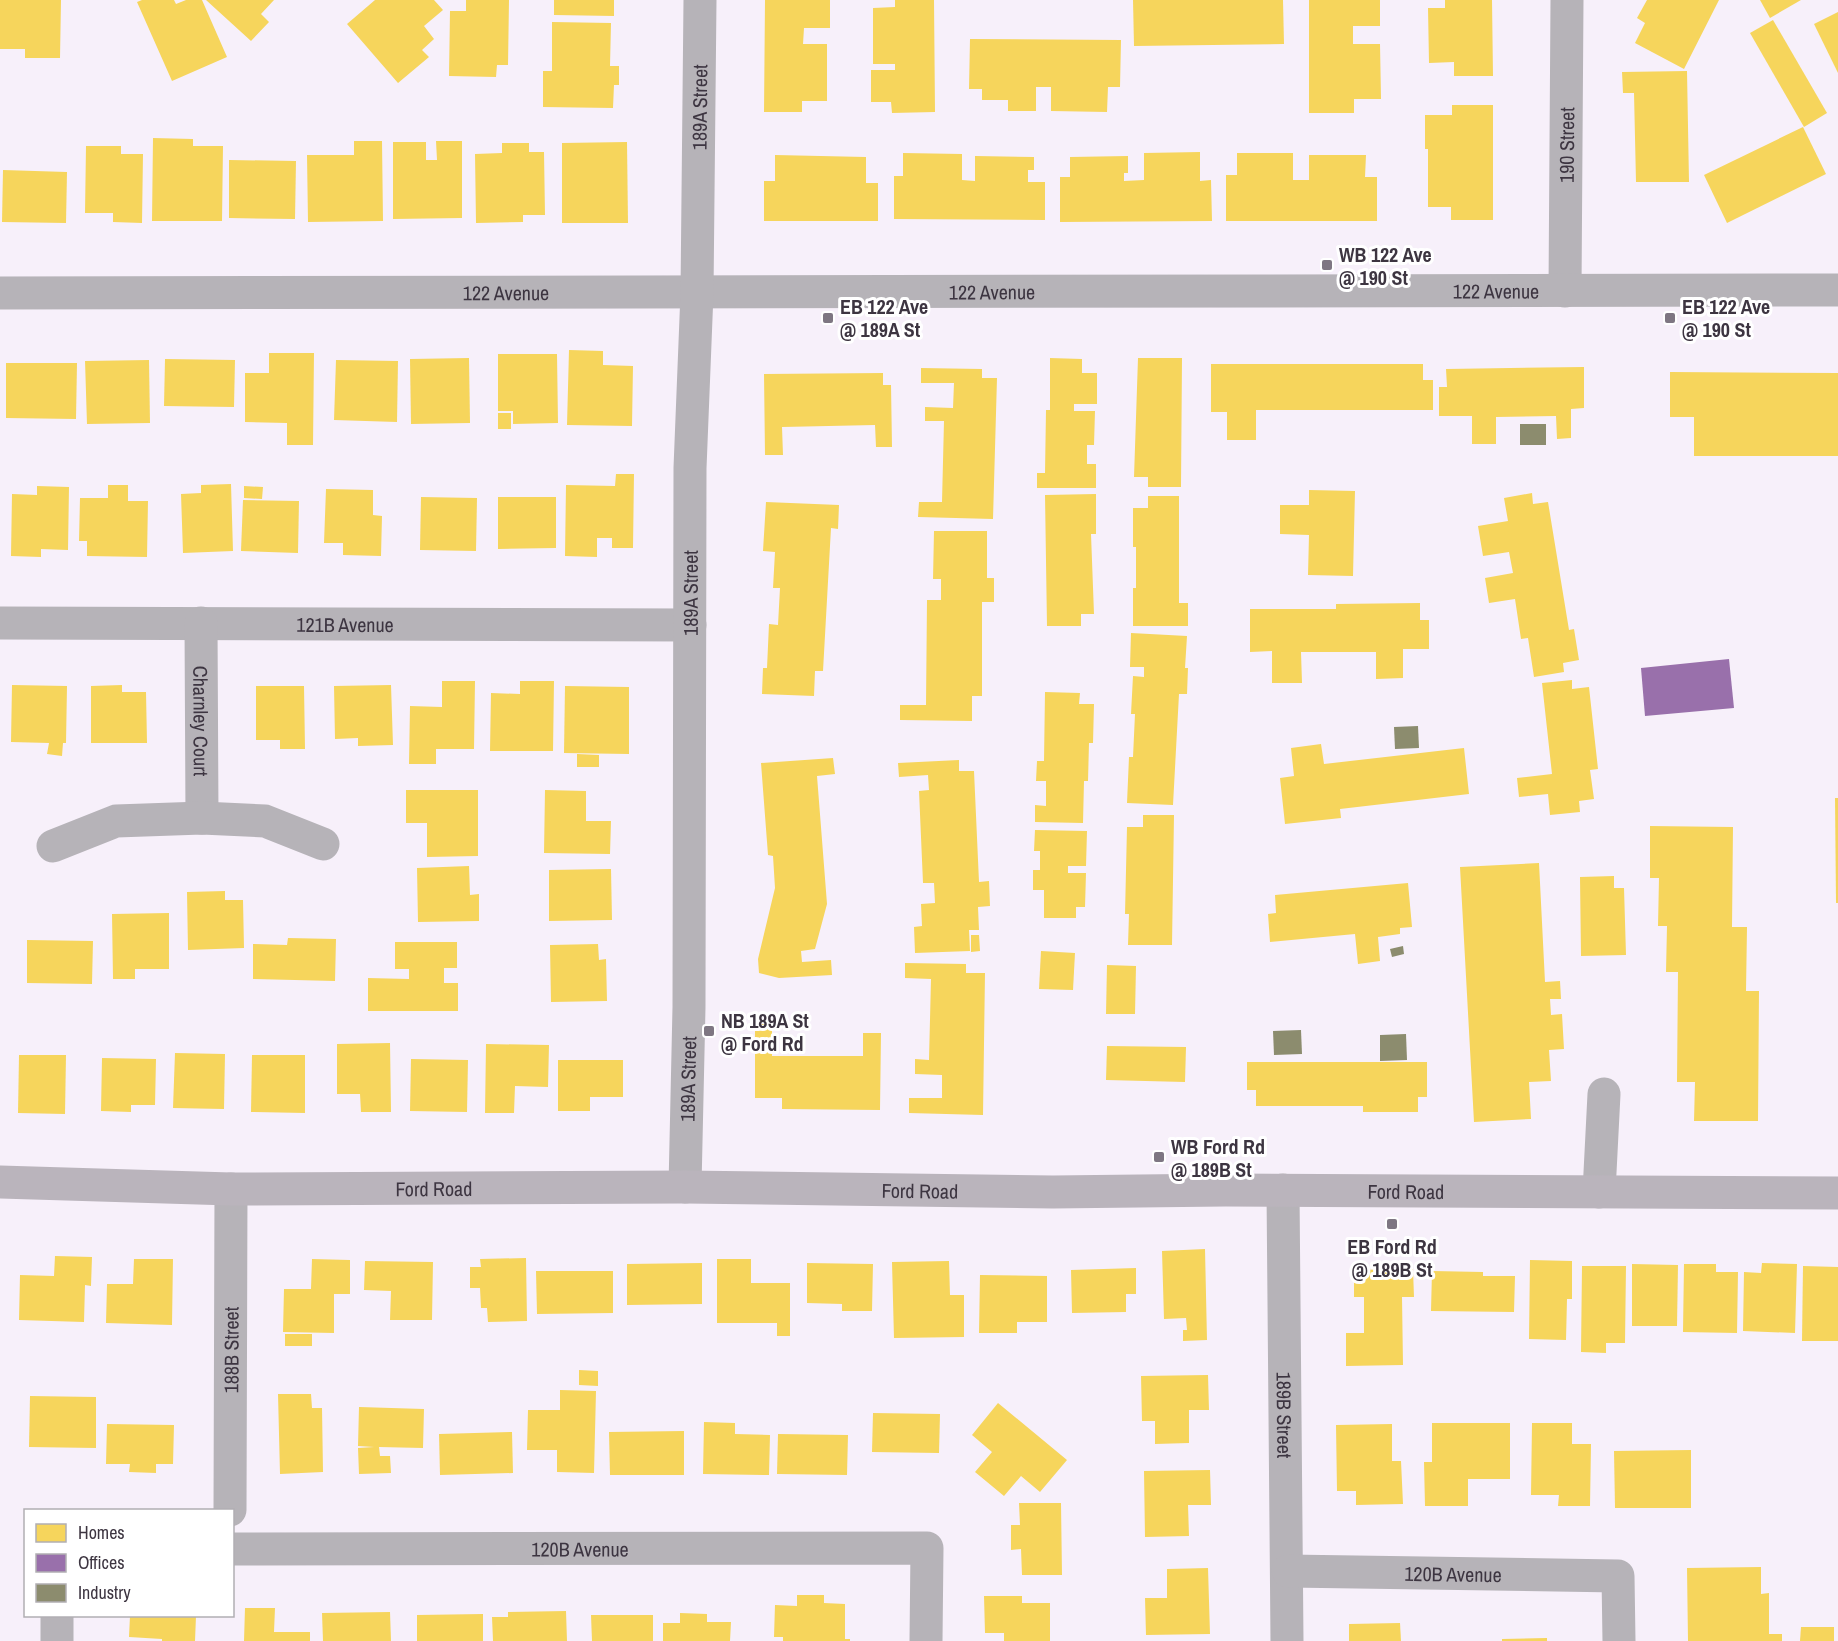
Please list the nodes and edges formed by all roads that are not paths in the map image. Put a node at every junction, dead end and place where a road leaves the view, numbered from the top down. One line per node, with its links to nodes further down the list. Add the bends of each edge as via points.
1 (699, 0): 6 (street, 189A Street)
2 (1567, 0): 4 (street, 190 Street)
3 (1838, 290): 4 (street, 122 Avenue)
4 (1565, 291): 6 (street, 122 Avenue)
5 (0, 292): 6 (street, 122 Avenue)
6 (697, 293): 9 (street, 189A Street, via 690,468)
7 (0, 623): 8 (street, 121B Avenue)
8 (201, 623): 9 (street, 121B Avenue); 10 (street, Charnley Court)
9 (690, 625): 15 (street, 189A Street)
10 (202, 818): 11 (street, via 266,820); 12 (street, via 116,821)
11 (323, 844)
12 (53, 846)
13 (1604, 1094): 18 (street)
14 (0, 1182): 16 (main road, Ford Road)
15 (685, 1187): 16 (main road, Ford Road); 17 (main road, Ford Road, via 1053,1192)
16 (231, 1189): 20 (street, 188B Street)
17 (1283, 1190): 18 (main road, Ford Road); 22 (street, 189B Street)
18 (1599, 1192): 19 (main road, Ford Road)
19 (1838, 1193)
20 (230, 1509)
21 (234, 1549): 25 (street, 120B Avenue, via 927,1548)
22 (1287, 1571): 26 (street, 189B Street); 27 (street, 120B Avenue, via 1618,1576)
23 (57, 1617): 24 (street)
24 (57, 1641)
25 (926, 1641)
26 (1287, 1641)
27 (1618, 1641)

